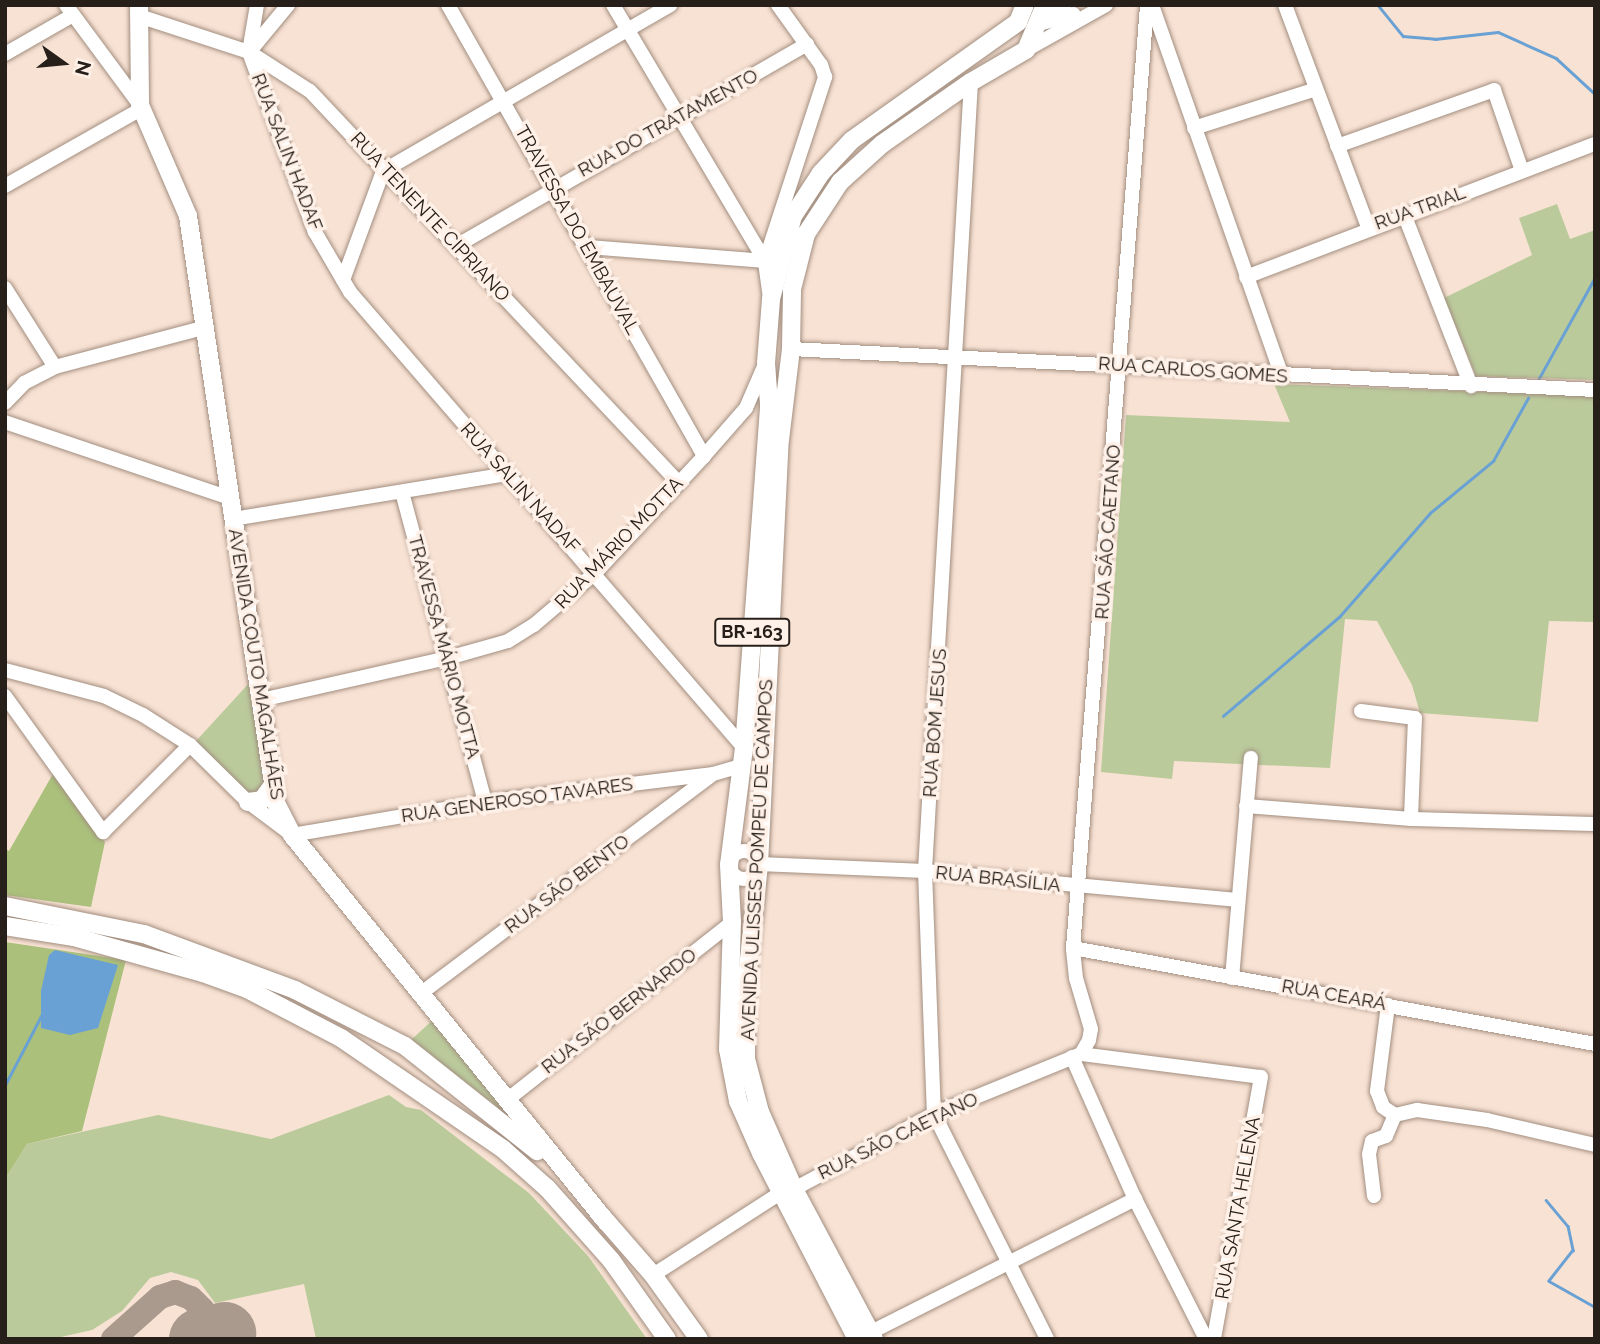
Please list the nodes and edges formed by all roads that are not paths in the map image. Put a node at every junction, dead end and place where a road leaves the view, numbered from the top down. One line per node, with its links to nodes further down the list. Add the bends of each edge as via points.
1 (257, 5): 20 (street, RUA SALIN HADAF)
2 (288, 5): 20 (street)
3 (448, 5): 25 (street, TRAVESSA DO EMBAUVAL)
4 (613, 5): 17 (street)
5 (670, 5): 17 (street)
6 (778, 5): 18 (street)
7 (1045, 5): 16 (main road)
8 (1052, 5): 15 (main road)
9 (1106, 5): 15 (street); 19 (street)
10 (1149, 5): 28 (street, RUA SÃO CAETANO); 48 (street, RUA SÃO CAETANO)
11 (1284, 5): 24 (street)
12 (70, 10): 21 (street); 26 (street)
13 (139, 10): 20 (street, RUA TENENTE CIPRIANO); 26 (main road, AVENIDA COUTO MAGALHÃES)
14 (1021, 14): 16 (main road); 22 (main road, AVENIDA ULISSES POMPEU DE CAMPOS / BR-163)
15 (1068, 16): 16 (street)
16 (1040, 24): 19 (main road)
17 (627, 29): 25 (street); 27 (street)
18 (807, 44): 27 (street, RUA DO TRATAMENTO); 39 (street, via 825,77)
19 (1026, 50): 23 (main road, AVENIDA ULISSES POMPEU DE CAMPOS / BR-163)
20 (250, 52): 31 (street, RUA TENENTE CIPRIANO, via 310,91); 41 (street, RUA SALIN HADAF, via 316,232)
21 (5, 54)
22 (972, 57): 23 (main road, via 968,69); 43 (main road, AVENIDA ULISSES POMPEU DE CAMPOS / BR-163, via 852,140 821,173 793,216)
23 (971, 82): 45 (main road, AVENIDA ULISSES POMPEU DE CAMPOS / BR-163, via 881,144 839,182 806,234 792,289); 46 (street, RUA BOM JESUS)
24 (1316, 89): 28 (street); 30 (street)
25 (505, 100): 31 (street); 34 (street, TRAVESSA DO EMBAUVAL)
26 (141, 107): 33 (street); 44 (main road, AVENIDA COUTO MAGALHÃES, via 188,216)
27 (680, 117): 34 (street, RUA DO TRATAMENTO); 39 (street)
28 (1194, 128): 40 (street, RUA SÃO CAETANO)
29 (1595, 144): 32 (street, RUA TRIAL)
30 (1337, 146): 32 (street, via 1494,90); 36 (street)
31 (383, 171): 37 (street, RUA TENENTE CIPRIANO); 41 (street)
32 (1522, 171): 35 (street, RUA TRIAL)
33 (5, 186)
34 (553, 187): 37 (street, RUA DO TRATAMENTO); 38 (street, TRAVESSA DO EMBAUVAL)
35 (1404, 214): 36 (street, RUA TRIAL); 51 (street)
36 (1368, 227): 40 (street, RUA TRIAL)
37 (456, 246): 59 (street, RUA TENENTE CIPRIANO)
38 (588, 247): 39 (street); 57 (street, TRAVESSA DO EMBAUVAL)
39 (765, 261): 43 (street)
40 (1246, 277): 50 (street, RUA SÃO CAETANO)
41 (346, 286): 58 (street, RUA SALIN NADAF)
42 (5, 288): 49 (street)
43 (771, 299): 47 (main road, AVENIDA ULISSES POMPEU DE CAMPOS / BR-163)
44 (206, 327): 49 (street); 61 (main road, AVENIDA COUTO MAGALHÃES)
45 (791, 349): 46 (street, RUA CARLOS GOMES); 47 (main road, via 771,350); 81 (main road, AVENIDA ULISSES POMPEU DE CAMPOS / BR-163, via 780,440)
46 (958, 356): 48 (street, RUA CARLOS GOMES); 82 (street, RUA BOM JESUS)
47 (765, 363): 54 (main road, AVENIDA ULISSES POMPEU DE CAMPOS / BR-163); 55 (street, RUA MÁRIO MOTTA)
48 (1120, 365): 50 (street, RUA CARLOS GOMES); 83 (street, RUA SÃO CAETANO)
49 (55, 367): 53 (street, via 24,383)
50 (1282, 377): 51 (street, RUA CARLOS GOMES)
51 (1471, 386): 52 (street, RUA CARLOS GOMES)
52 (1595, 390)
53 (5, 403)
54 (769, 404): 55 (street, via 758,402); 70 (main road, AVENIDA ULISSES POMPEU DE CAMPOS / BR-163)
55 (746, 408): 57 (street, RUA MÁRIO MOTTA)
56 (5, 422): 61 (street)
57 (704, 456): 59 (street, RUA MÁRIO MOTTA)
58 (506, 474): 60 (street); 63 (street, RUA SALIN NADAF)
59 (677, 481): 63 (street, RUA MÁRIO MOTTA)
60 (402, 492): 62 (street); 64 (street, TRAVESSA MÁRIO MOTTA)
61 (230, 498): 62 (main road, AVENIDA COUTO MAGALHÃES)
62 (233, 519): 67 (main road, AVENIDA COUTO MAGALHÃES)
63 (596, 572): 64 (street, RUA MÁRIO MOTTA, via 557,608 508,641); 70 (street, RUA SALIN NADAF)
64 (448, 657): 67 (street, RUA MÁRIO MOTTA); 75 (street, TRAVESSA MÁRIO MOTTA)
65 (6, 675): 69 (street, via 104,696)
66 (5, 696): 69 (street, via 103,832)
67 (261, 700): 73 (main road, AVENIDA COUTO MAGALHÃES)
68 (1361, 711): 77 (street, via 1415,719)
69 (190, 745): 74 (street)
70 (743, 757): 72 (street, RUA GENEROSO TAVARES); 80 (main road, AVENIDA ULISSES POMPEU DE CAMPOS / BR-163)
71 (1251, 758): 76 (street)
72 (713, 774): 75 (street, RUA GENEROSO TAVARES); 90 (street, RUA SÃO BENTO)
73 (272, 786): 74 (main road, via 262,800); 79 (main road, AVENIDA COUTO MAGALHÃES)
74 (248, 802): 79 (street)
75 (485, 802): 79 (street, RUA GENEROSO TAVARES)
76 (1246, 806): 77 (street); 84 (street)
77 (1411, 819): 78 (street)
78 (1595, 824)
79 (292, 835): 90 (main road, AVENIDA COUTO MAGALHÃES)
80 (729, 864): 81 (street, via 733,855 744,850 756,856); 81 (street, via 733,874 745,880 753,877); 86 (main road, AVENIDA ULISSES POMPEU DE CAMPOS / BR-163)
81 (759, 864): 82 (street, RUA BRASÍLIA); 99 (main road, AVENIDA ULISSES POMPEU DE CAMPOS / BR-163, via 746,988 746,1059)
82 (925, 871): 83 (street, RUA BRASÍLIA); 96 (street, RUA BOM JESUS)
83 (1081, 888): 84 (street, RUA BRASÍLIA); 88 (street, RUA SÃO CAETANO)
84 (1237, 900): 89 (street)
85 (5, 906): 102 (main road, via 144,934 244,969 352,1017 405,1046 502,1119)
86 (732, 922): 95 (street, RUA SÃO BERNARDO); 99 (main road, AVENIDA ULISSES POMPEU DE CAMPOS / BR-163, via 728,1049 738,1101)
87 (5, 926): 106 (main road, via 74,937 203,973 247,989 341,1038 503,1149 547,1188 611,1261)
88 (1073, 948): 89 (street, RUA CEARÁ); 93 (street, RUA SÃO CAETANO, via 1076,978 1091,1029)
89 (1232, 978): 91 (street, RUA CEARÁ)
90 (420, 994): 95 (main road, AVENIDA COUTO MAGALHÃES)
91 (1388, 1004): 92 (street, RUA CEARÁ); 97 (street, via 1377,1091 1383,1107)
92 (1595, 1044)
93 (1076, 1056): 94 (street, RUA SÃO CAETANO); 96 (street, RUA SÃO CAETANO); 101 (street)
94 (1261, 1077): 110 (street, RUA SANTA HELENA)
95 (507, 1100): 102 (main road, AVENIDA COUTO MAGALHÃES)
96 (934, 1114): 99 (street, RUA SÃO CAETANO); 103 (street, RUA BOM JESUS)
97 (1395, 1115): 98 (street, via 1437,1112); 100 (street, via 1386,1136 1372,1141 1368,1154)
98 (1595, 1145)
99 (788, 1190): 104 (street, RUA SÃO CAETANO); 105 (main road, AVENIDA ULISSES POMPEU DE CAMPOS / BR-163)
100 (1374, 1196)
101 (1135, 1199): 103 (street); 109 (street)
102 (607, 1222): 104 (main road)
103 (1010, 1260): 105 (street); 108 (street, RUA BOM JESUS)
104 (653, 1275): 107 (main road)
105 (868, 1336)
106 (667, 1339)
107 (699, 1339)
108 (1047, 1339)
109 (1206, 1339)
110 (1214, 1339)

